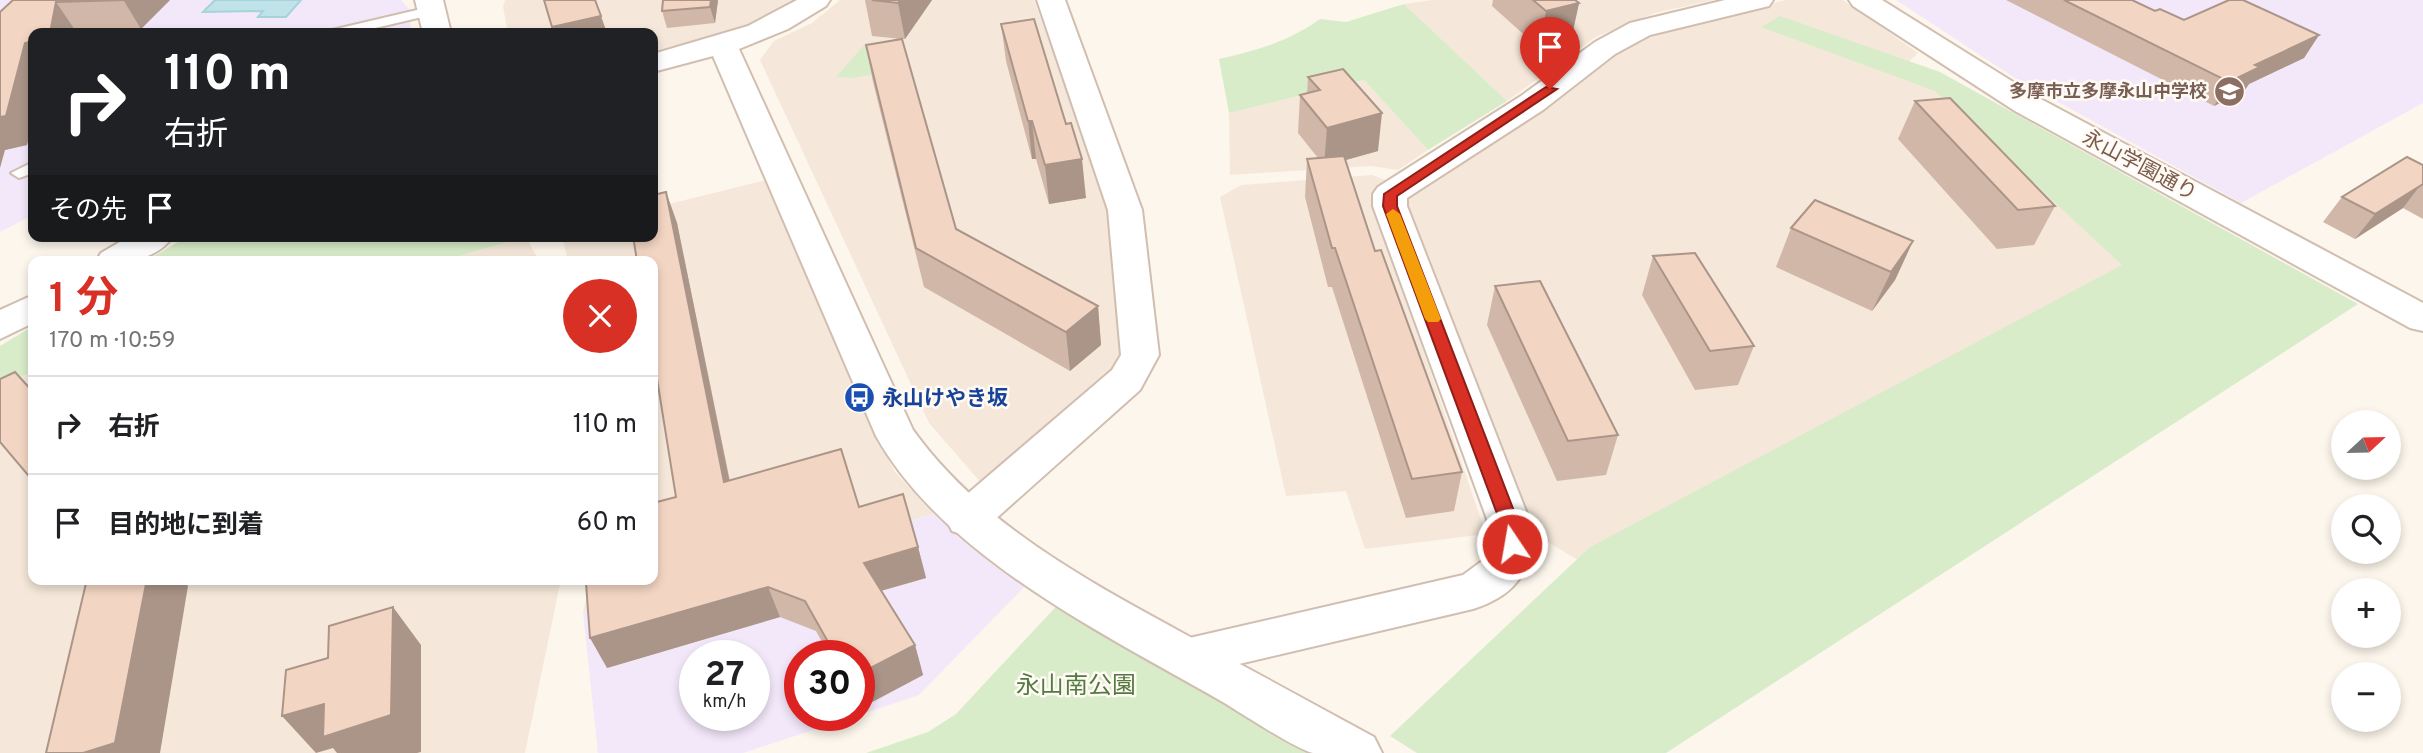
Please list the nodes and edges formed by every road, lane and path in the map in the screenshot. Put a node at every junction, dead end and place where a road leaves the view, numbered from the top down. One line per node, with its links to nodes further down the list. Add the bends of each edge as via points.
1 (816, 0): 7 (street, via 775,25)
2 (1051, 0): 14 (street, via 1125,210 1140,355 1126,380)
3 (1759, 0): 15 (street, via 1640,29 1391,194 1390,206 1508,519 1512,544 1505,569 1474,591)
4 (1863, 0): 12 (street, 永山学園通り, via 2026,104)
5 (433, 14): 6 (lane)
6 (374, 28)
7 (723, 45): 8 (street); 14 (street, via 896,436 921,472)
8 (658, 62)
9 (146, 242): 10 (street)
10 (122, 256)
11 (28, 310): 13 (street)
12 (2423, 319)
13 (0, 326)
14 (967, 519): 15 (street, via 1106,612)
15 (1188, 656): 16 (street)
16 (1357, 753)

